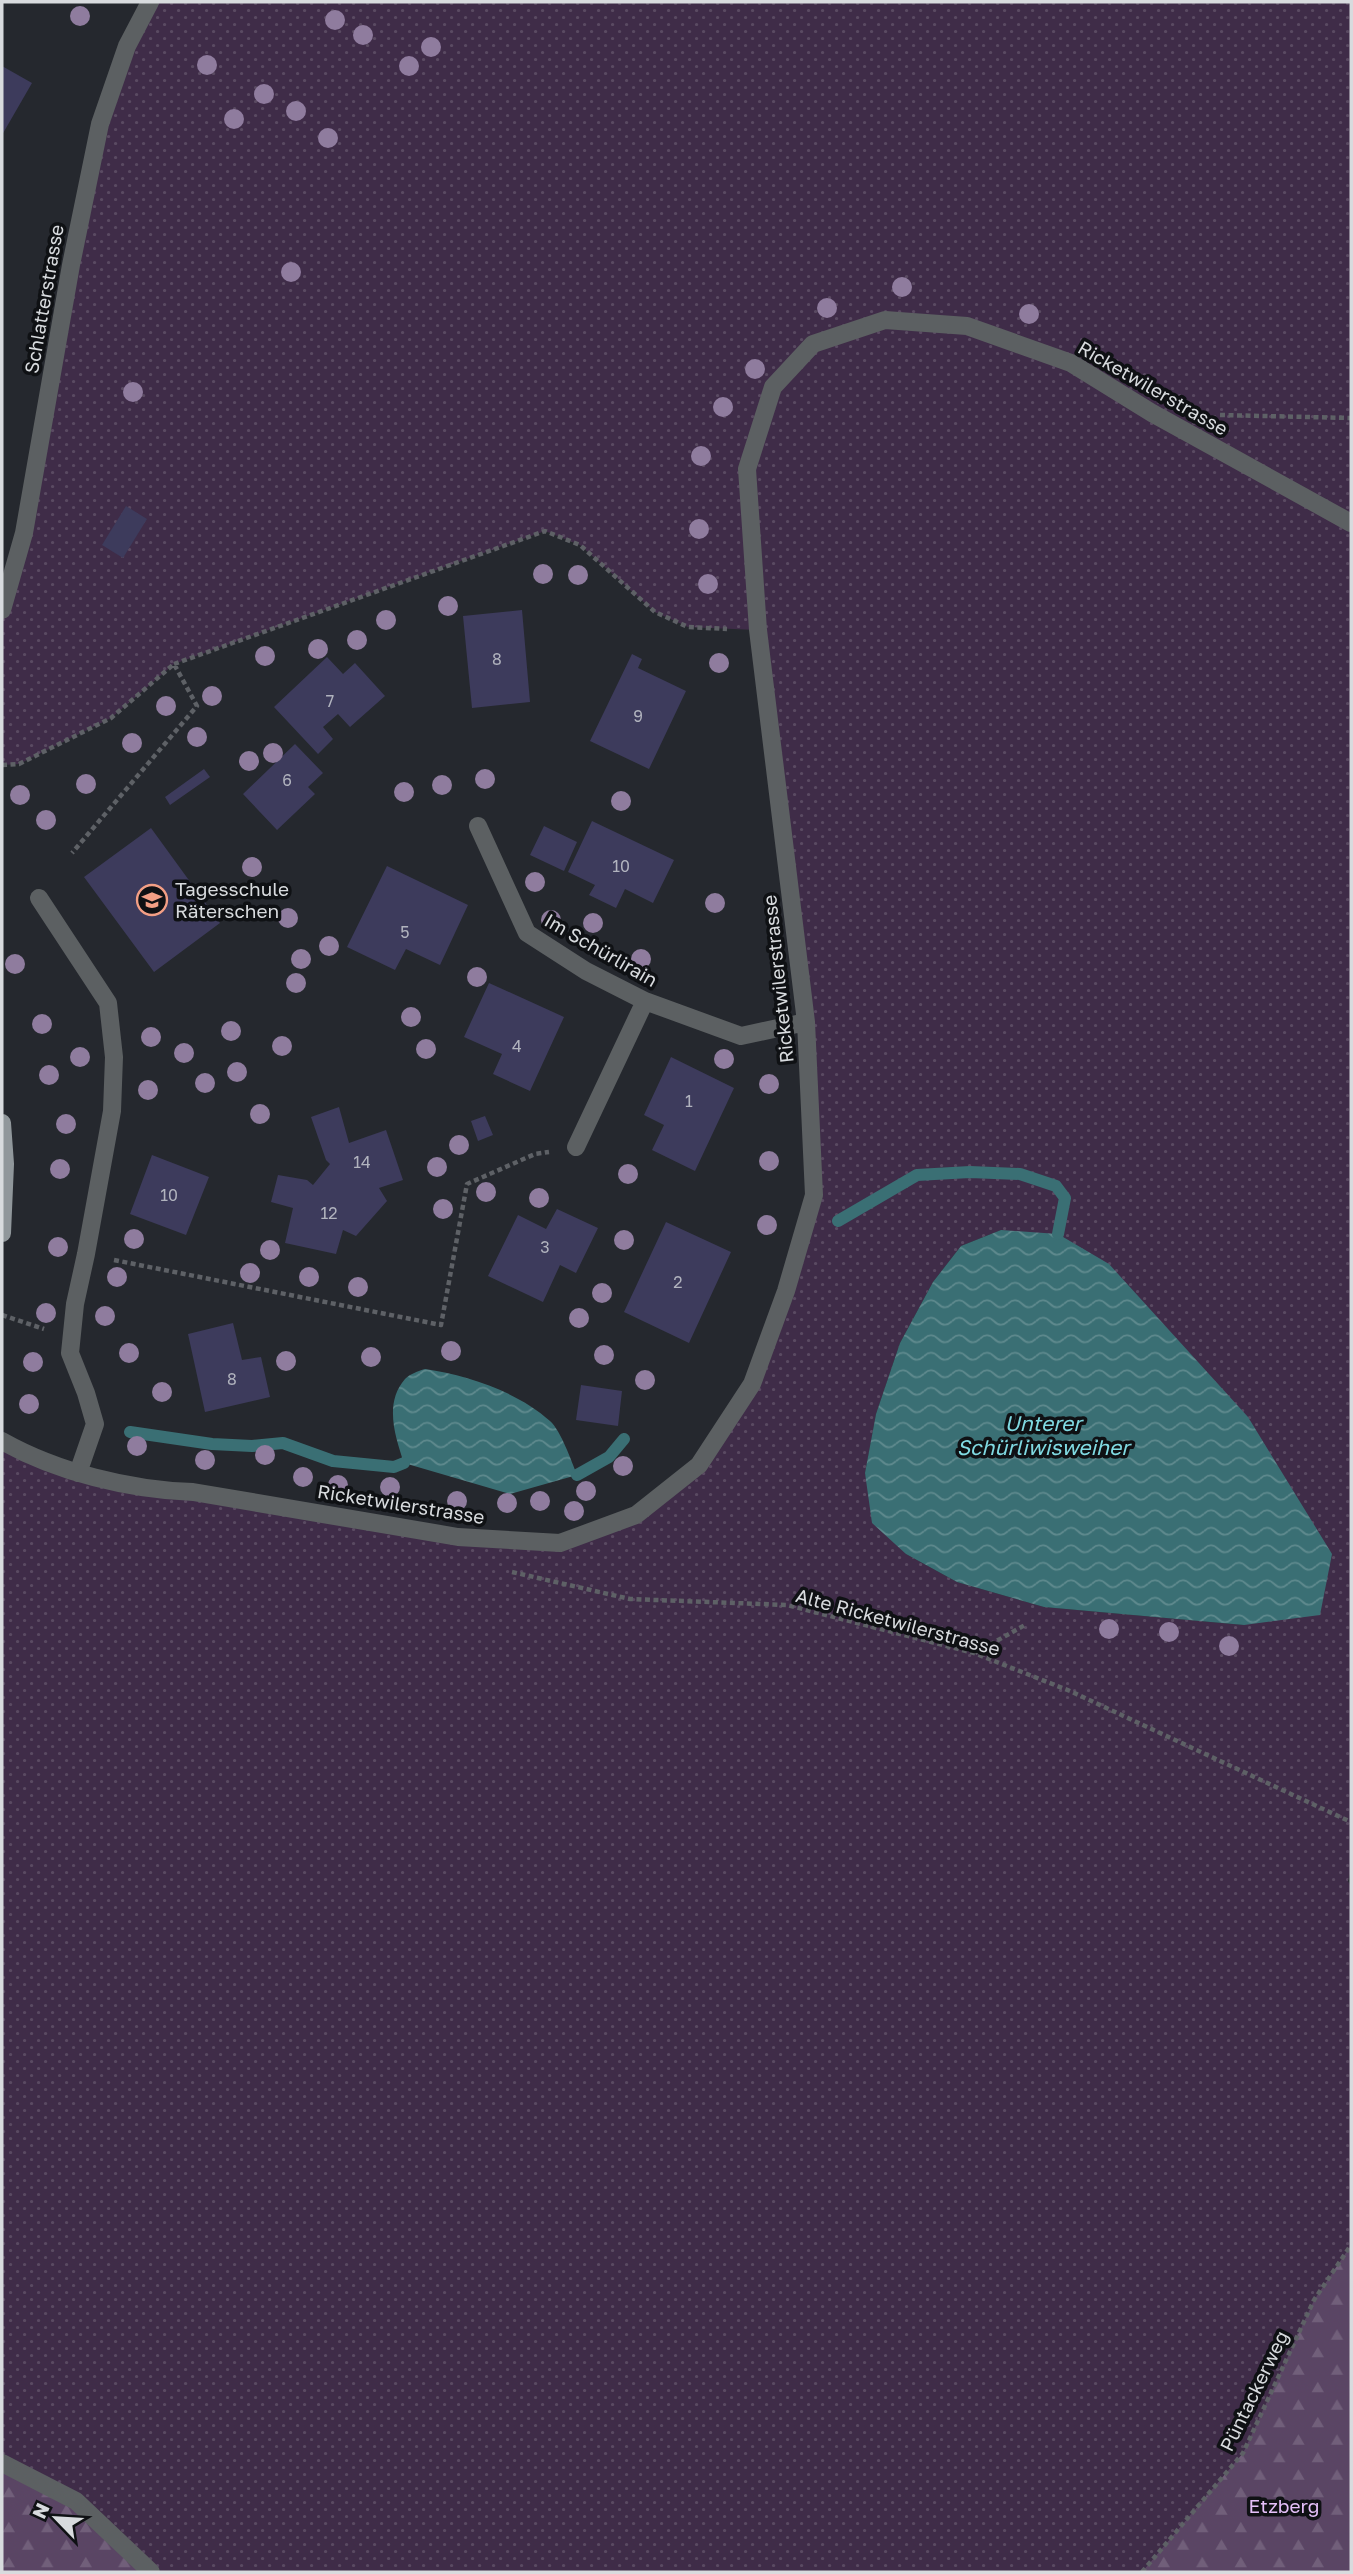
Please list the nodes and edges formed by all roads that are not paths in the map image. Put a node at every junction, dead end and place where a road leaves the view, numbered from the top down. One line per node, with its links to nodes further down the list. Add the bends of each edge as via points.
1 (150, 2): 3 (street, Schlatterstrasse, via 127,46 100,124 24,533)
2 (1351, 523): 7 (street, Ricketwilerstrasse, via 1071,363 967,326 885,320 813,344 774,387 747,468 758,630)
3 (2, 610)
4 (478, 826): 6 (street, Im Schürlirain, via 527,933)
5 (39, 898): 12 (street, via 108,1003 114,1057 112,1111 70,1353 95,1424)
6 (645, 1001): 7 (street, Im Schürlirain, via 741,1036); 9 (street)
7 (806, 1022): 12 (street, Ricketwilerstrasse, via 814,1195 786,1291 752,1384 699,1465 636,1515 560,1543 458,1537 193,1492 158,1491)
8 (2, 1123): 10 (main road)
9 (576, 1147)
10 (2, 1233)
11 (2, 1441): 12 (street, Ricketwilerstrasse)
12 (78, 1473)
13 (2, 2463): 14 (street, via 76,2501)
14 (151, 2572)

